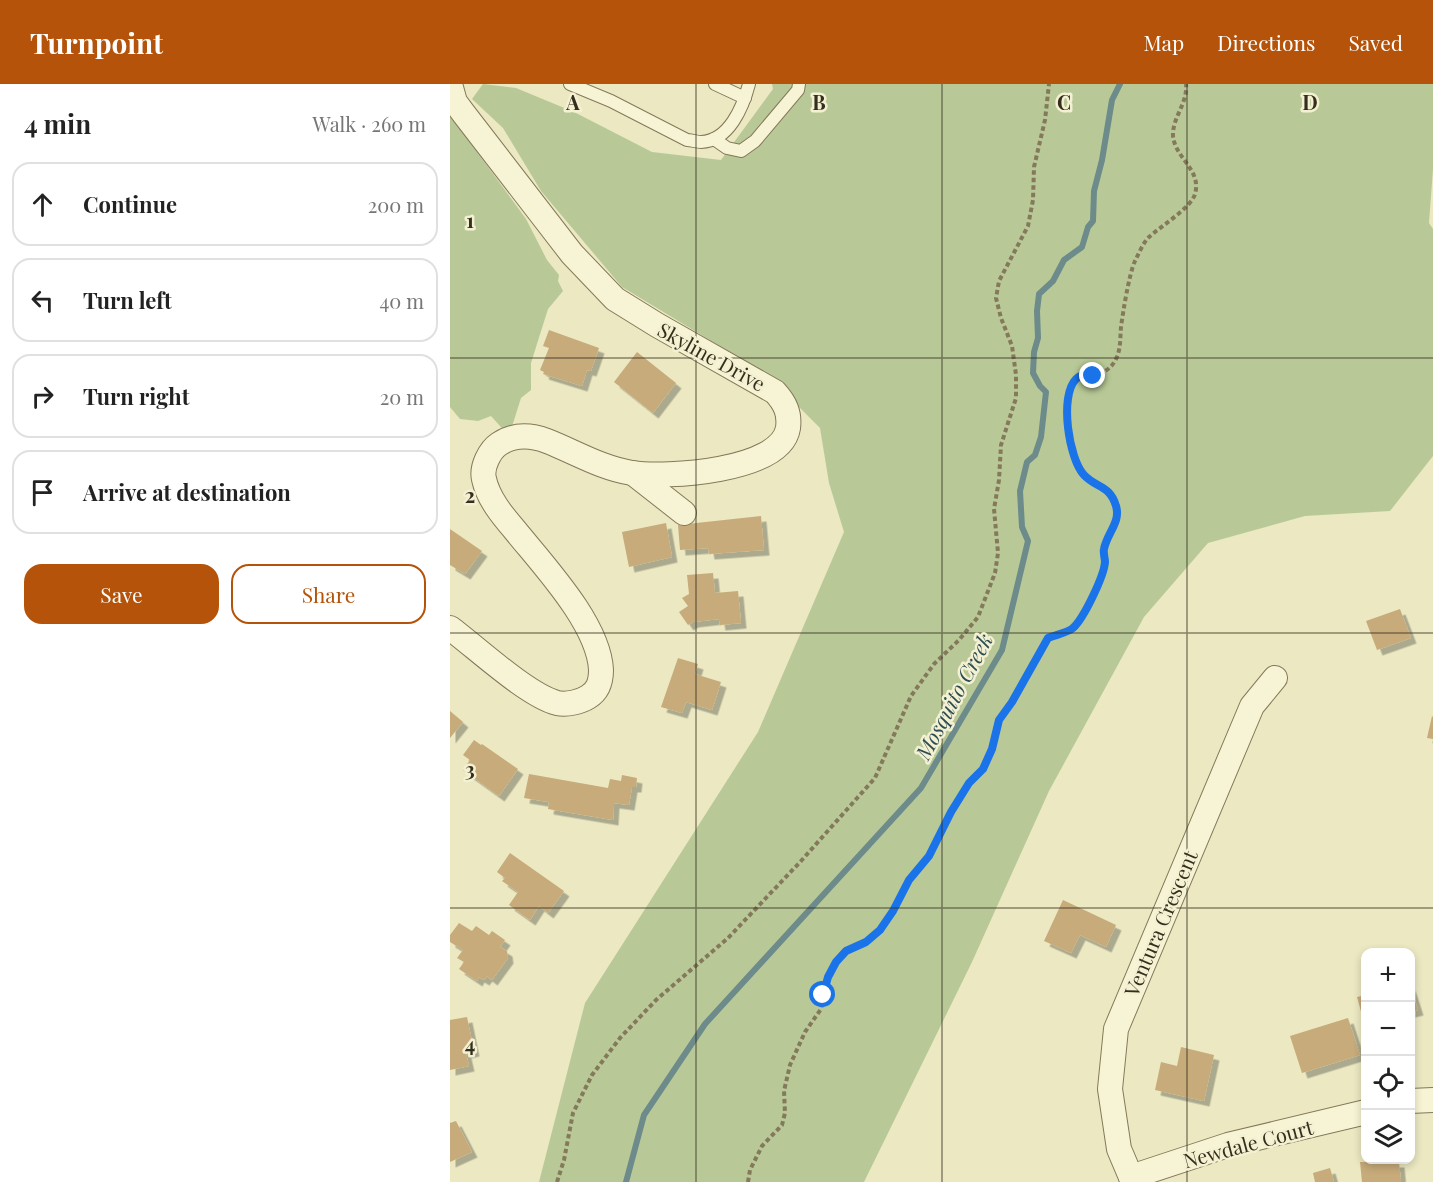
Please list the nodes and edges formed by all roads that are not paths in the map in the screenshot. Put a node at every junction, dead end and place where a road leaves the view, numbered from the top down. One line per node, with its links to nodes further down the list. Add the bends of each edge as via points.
1 (450, 84): 8 (street, Skyline Drive, via 455,102 535,209 615,299 775,392 783,401 789,418 787,434 761,458 735,467 702,471)
2 (570, 84): 7 (lane, via 687,140)
3 (715, 84): 6 (lane)
4 (749, 84): 6 (lane)
5 (800, 84): 7 (lane, via 755,141 741,151)
6 (746, 98): 7 (lane, via 737,116)
7 (714, 140)
8 (633, 473): 9 (street); 10 (street, Skyline Drive, via 525,436 510,438 493,449 483,476 494,502 587,627 600,660 600,685 594,693 573,703 558,703 540,696)
9 (684, 513)
10 (450, 628)
11 (1275, 678): 15 (street, Ventura Crescent, via 1252,706 1116,1029 1110,1089 1119,1149)
12 (1433, 1100): 13 (street)
13 (1415, 1101)
14 (1361, 1113): 15 (street, Newdale Court, via 1228,1145)
15 (1132, 1180)

